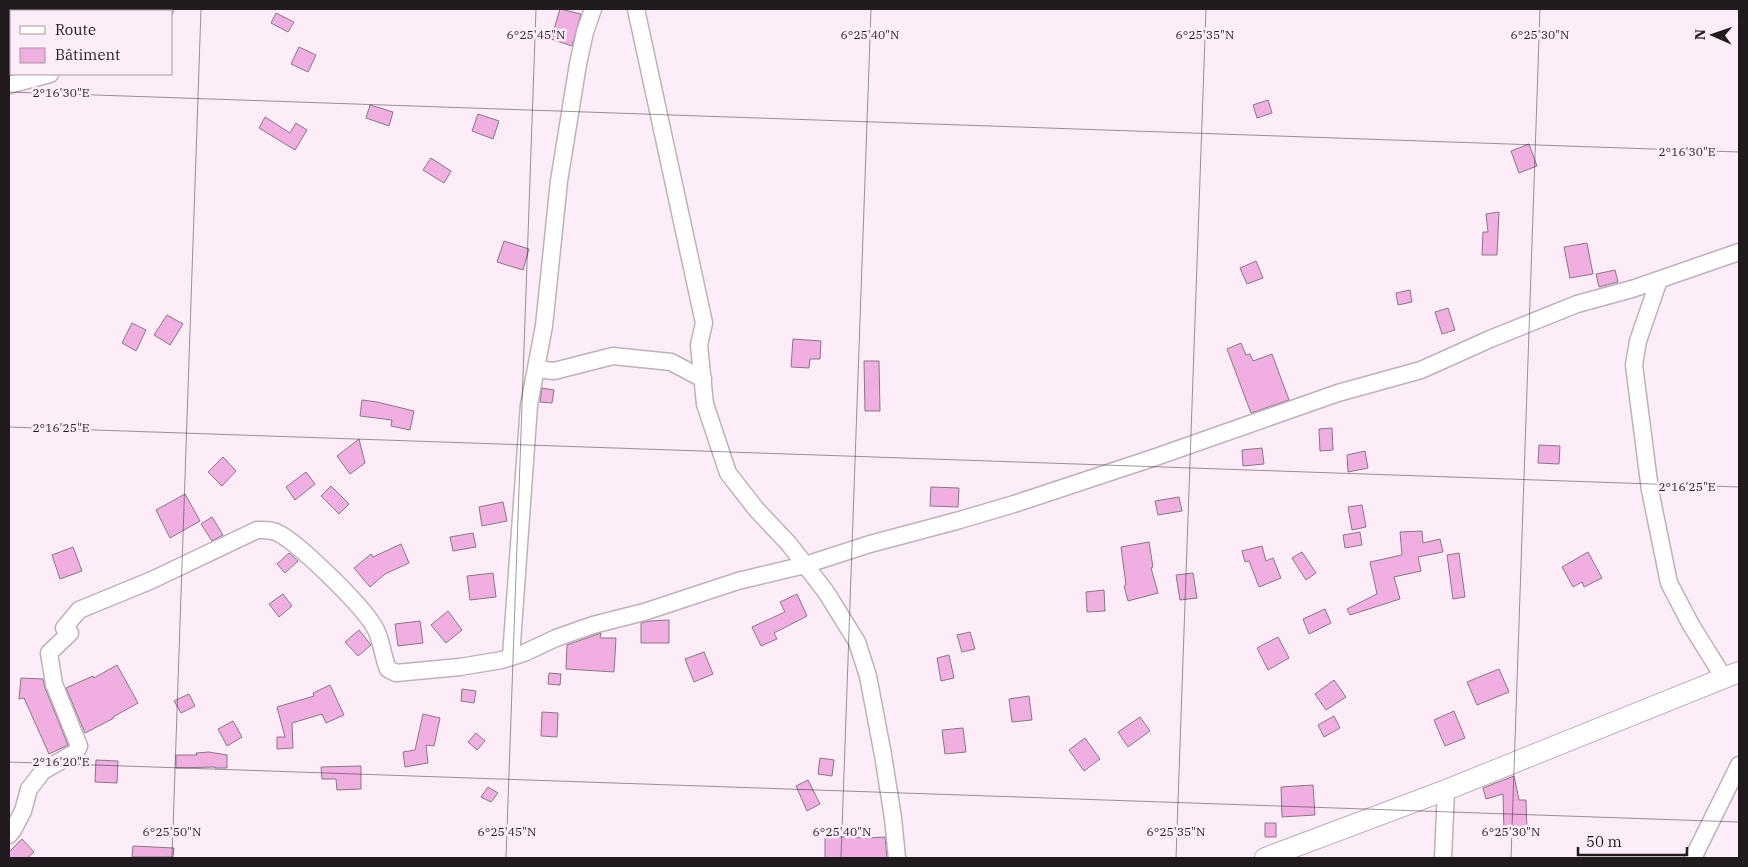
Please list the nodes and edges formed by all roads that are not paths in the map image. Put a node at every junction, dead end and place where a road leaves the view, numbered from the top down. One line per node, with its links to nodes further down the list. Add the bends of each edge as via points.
1 (593, 9): 7 (street, via 578,64 559,181 544,326)
2 (636, 9): 8 (street, via 704,323 699,345)
3 (46, 75): 4 (street)
4 (9, 85)
5 (1739, 252): 6 (street)
6 (1659, 280): 9 (street, via 1577,304 1421,370 1338,393 1014,504); 11 (street, via 1638,341 1634,365 1650,490 1668,583 1691,625)
7 (536, 369): 8 (street, via 554,371 613,356 671,362); 10 (street, via 529,405)
8 (703, 379): 9 (street, via 705,404 728,473)
9 (805, 564): 10 (street, via 593,625); 15 (street, via 857,642 868,676)
10 (511, 657): 14 (street, via 460,667 396,673 388,669 377,631 358,607 313,561 279,533 257,530 152,580 79,610 64,628 70,633 49,653 54,684 79,746 76,752 43,771 29,789 23,811)
11 (1732, 675): 13 (street)
12 (1739, 765): 18 (street)
13 (1446, 790): 16 (street); 17 (street)
14 (9, 835)
15 (897, 858)
16 (1265, 858)
17 (1442, 858)
18 (1693, 858)

